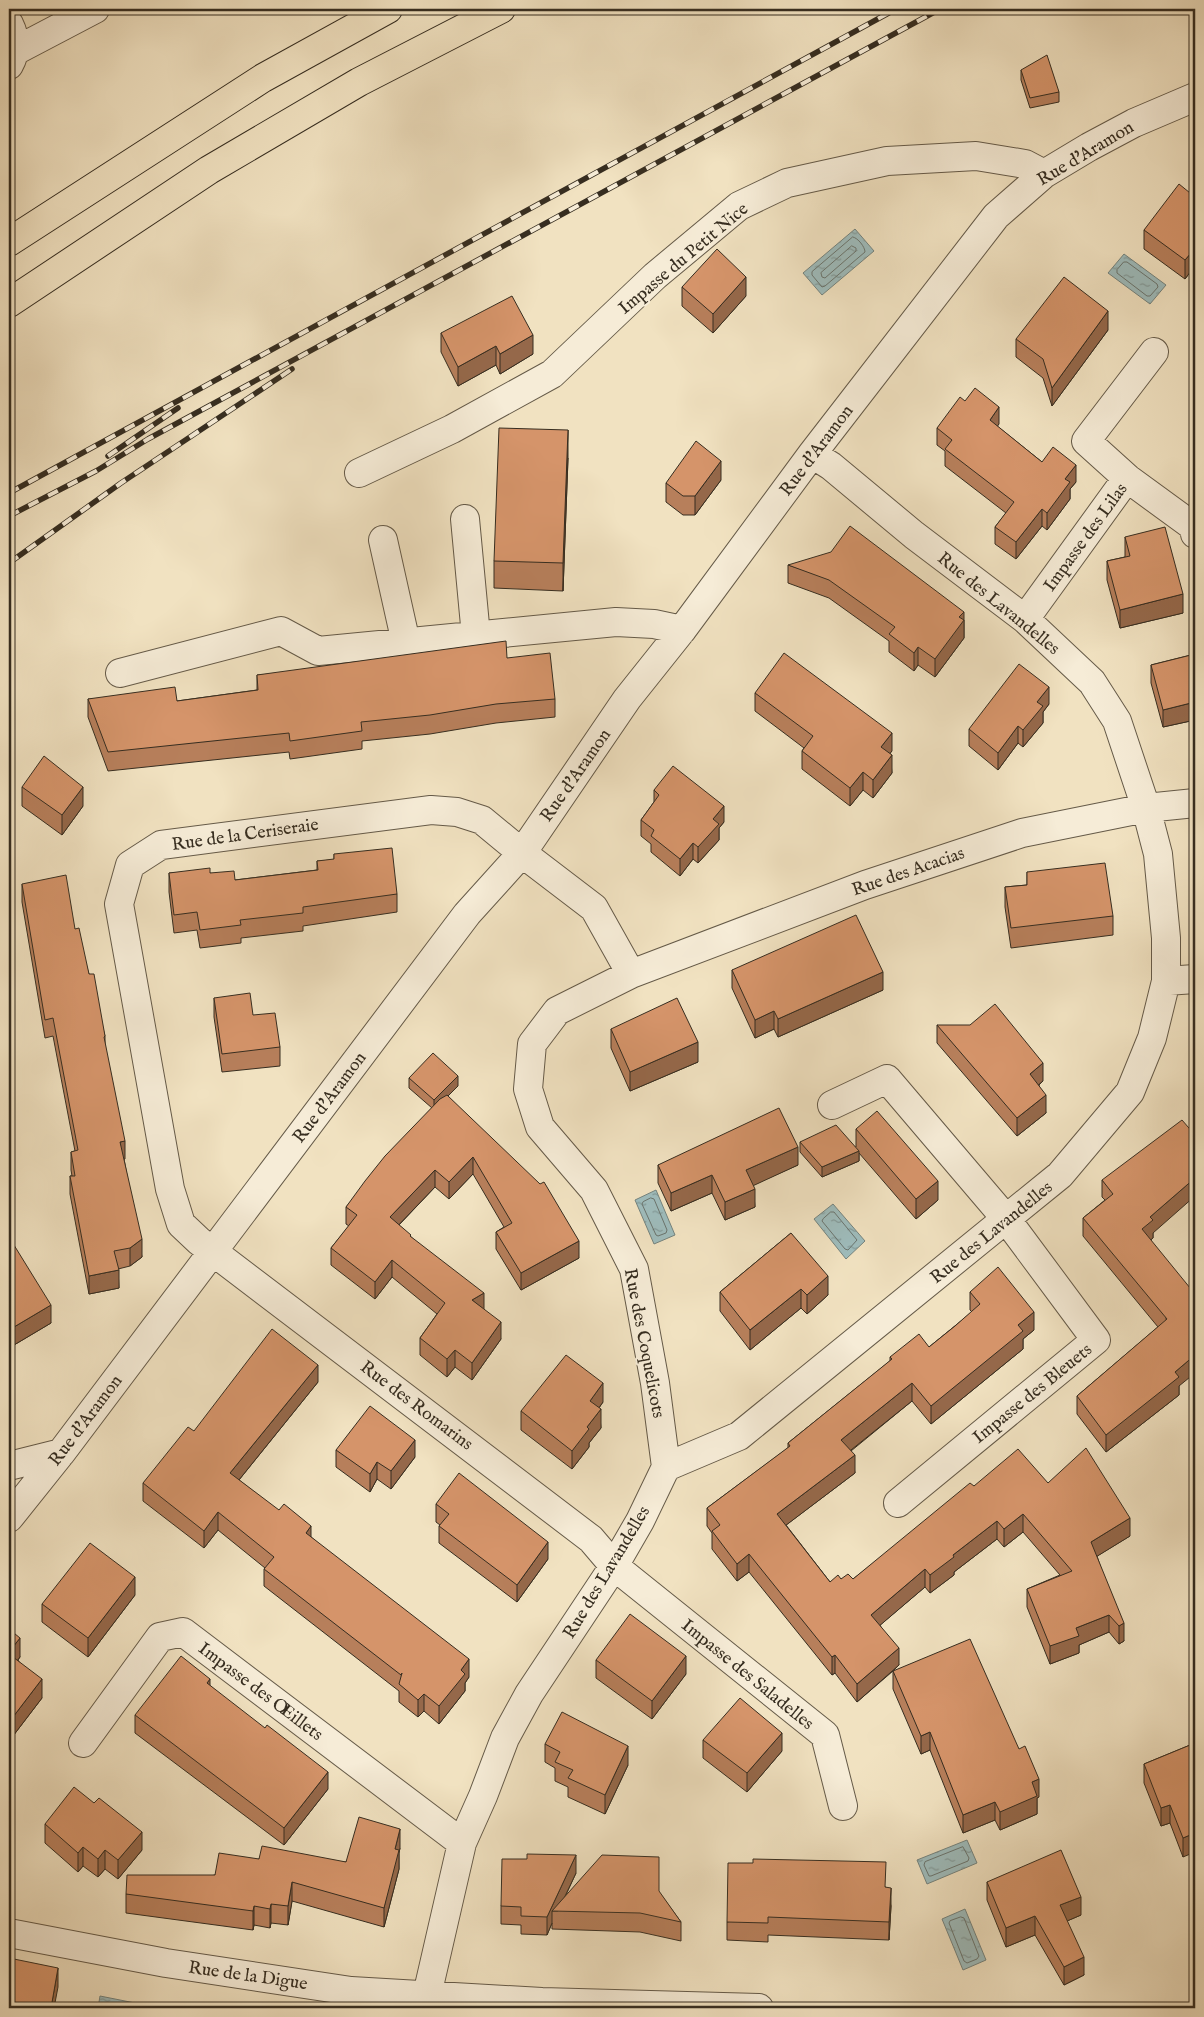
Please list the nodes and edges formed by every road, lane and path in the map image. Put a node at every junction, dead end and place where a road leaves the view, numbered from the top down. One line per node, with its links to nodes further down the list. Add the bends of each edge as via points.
1 (95, 9): 5 (street)
2 (388, 9): 8 (main road, via 263,78)
3 (501, 9): 9 (main road, via 359,82 209,170)
4 (9, 24): 5 (street, via 14,35)
5 (12, 58)
6 (1195, 97): 7 (street, Rue d'Aramon, via 1134,123)
7 (1044, 174): 11 (street, Rue d'Aramon, via 996,216); 12 (street, Impasse du Petit Nice, via 1025,164 976,156 887,161 787,183 739,206 655,276 552,374 452,429)
8 (9, 242)
9 (9, 303)
10 (1154, 352): 13 (street, via 1086,441)
11 (812, 454): 17 (street, Rue des Lavandelles, via 832,466); 18 (street, Rue d'Aramon)
12 (359, 473)
13 (1128, 478): 15 (street, Impasse des Lilas, via 1194,527); 17 (street, Impasse des Lilas)
14 (465, 520): 19 (street)
15 (1195, 534)
16 (383, 540): 20 (street)
17 (1025, 619): 23 (street, Rue des Lavandelles, via 1092,682 1107,705 1117,721)
18 (682, 630): 19 (street, via 654,624 616,622); 24 (street, Rue d'Aramon, via 627,699)
19 (476, 636): 20 (street)
20 (406, 643): 21 (street, via 318,651 281,631)
21 (120, 673)
22 (1195, 803): 23 (street, Rue des Acacias)
23 (1146, 808): 25 (street, Rue des Acacias, via 1022,833 865,885); 27 (street, Rue des Lavandelles, via 1158,854 1166,938)
24 (522, 853): 25 (street, Rue de la Ceriseraie, via 594,908); 30 (street, Rue d'Aramon, via 467,914); 30 (street, Rue de la Ceriseraie, via 482,820 457,812 431,810 161,845 130,865 120,904 170,1189 181,1224)
25 (631, 974): 33 (street, Rue des Coquelicots, via 557,1011 532,1044 528,1089 540,1127 594,1190 634,1269 655,1383)
26 (1195, 979): 27 (street)
27 (1166, 981): 29 (street, Rue des Lavandelles, via 1152,1038 1130,1092 1060,1175)
28 (832, 1105): 29 (street, via 887,1079)
29 (1007, 1220): 33 (street, Rue des Lavandelles, via 739,1436); 34 (street, Impasse des Bleuets, via 1096,1340)
30 (214, 1251): 31 (street, Rue d'Aramon); 36 (street, Rue des Romarins, via 591,1539)
31 (61, 1453): 32 (street); 35 (street, Rue d'Aramon)
32 (9, 1466)
33 (666, 1467): 36 (street, Rue des Lavandelles)
34 (898, 1503)
35 (9, 1518)
36 (614, 1566): 38 (street, Impasse des Saladelles, via 825,1735); 39 (street, Rue des Lavandelles, via 529,1694 505,1738)
37 (83, 1743): 39 (street, Impasse des Œillets, via 160,1636 183,1632)
38 (843, 1806)
39 (462, 1843): 41 (street, Rue des Lavandelles)
40 (9, 1933): 41 (street, Rue de la Digue, via 166,1963 312,1985)
41 (427, 1995): 42 (street, Rue de la Digue)
42 (759, 2008)

